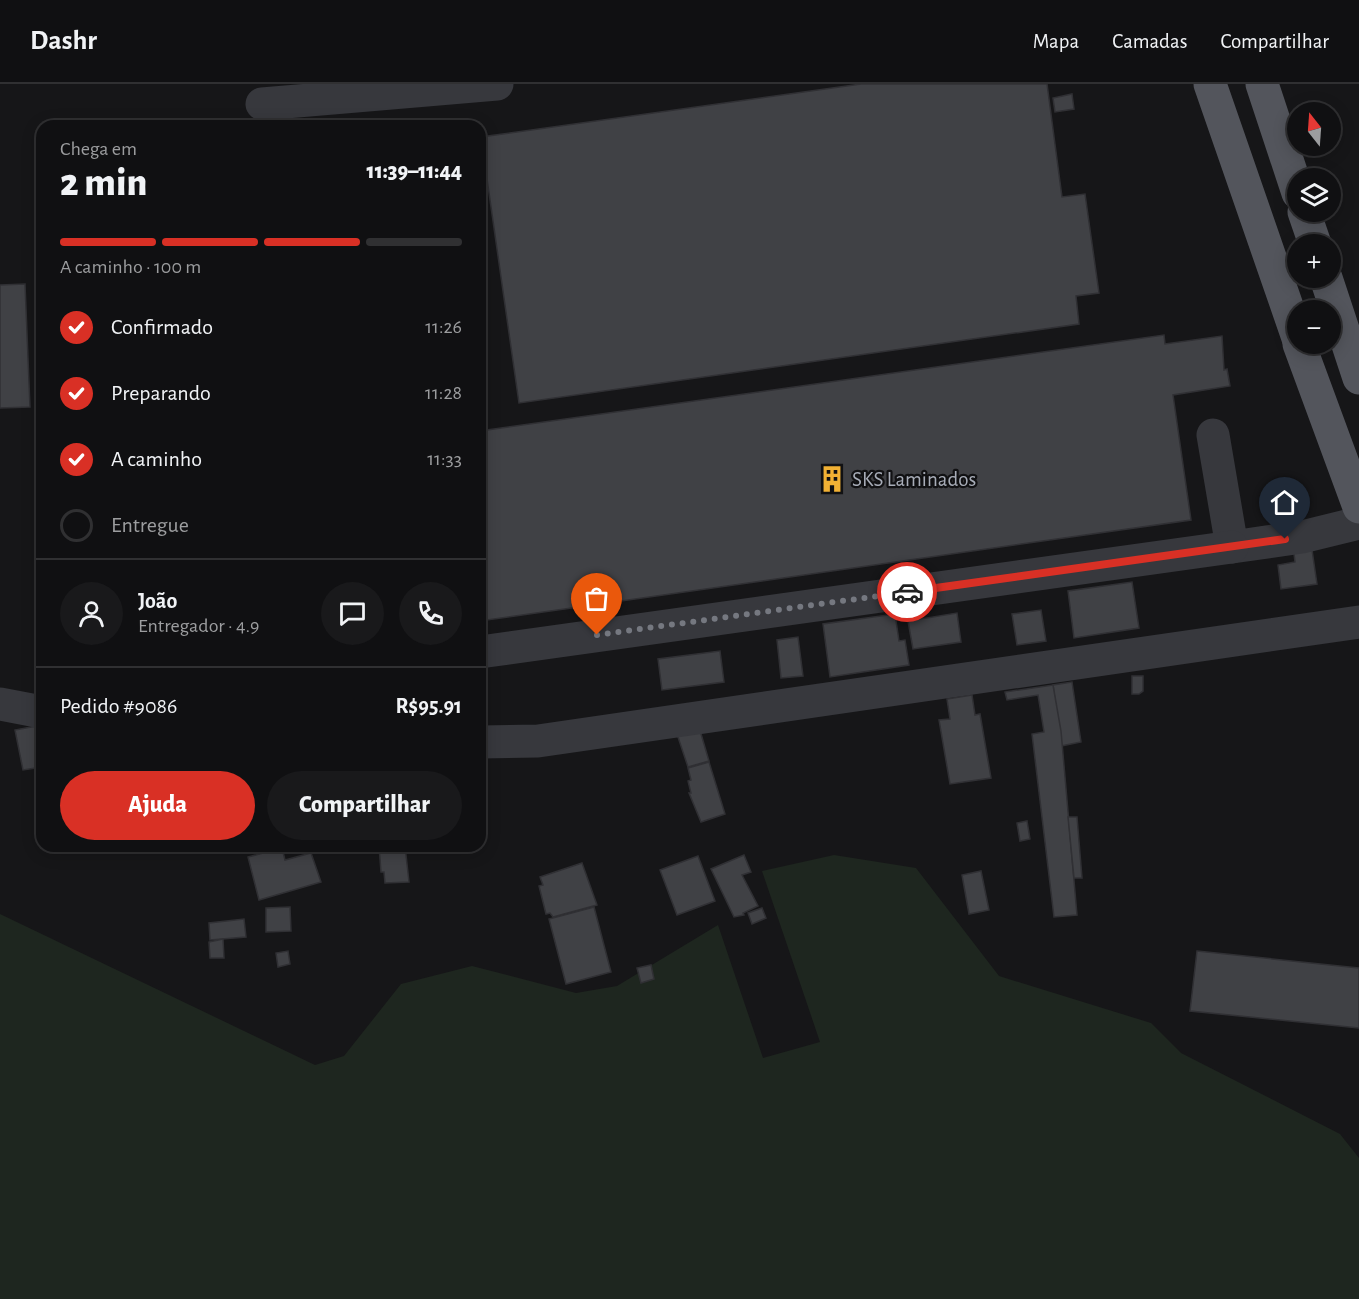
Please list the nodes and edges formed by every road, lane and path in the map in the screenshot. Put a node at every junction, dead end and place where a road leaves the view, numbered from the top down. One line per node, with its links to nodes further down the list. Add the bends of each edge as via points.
1 (497, 84): 4 (lane)
2 (1210, 84): 7 (main road)
3 (1262, 84): 5 (main road)
4 (261, 104)
5 (1290, 168)
6 (1329, 288): 9 (main road)
7 (1287, 306)
8 (1303, 354): 11 (main road)
9 (1359, 378)
10 (1212, 435): 13 (lane)
11 (1359, 507)
12 (1359, 522): 13 (lane, via 1302,537)
13 (1232, 547): 15 (lane)
14 (1359, 622): 18 (lane, via 538,741)
15 (486, 651)
16 (0, 704): 17 (lane)
17 (36, 711)
18 (486, 742)

